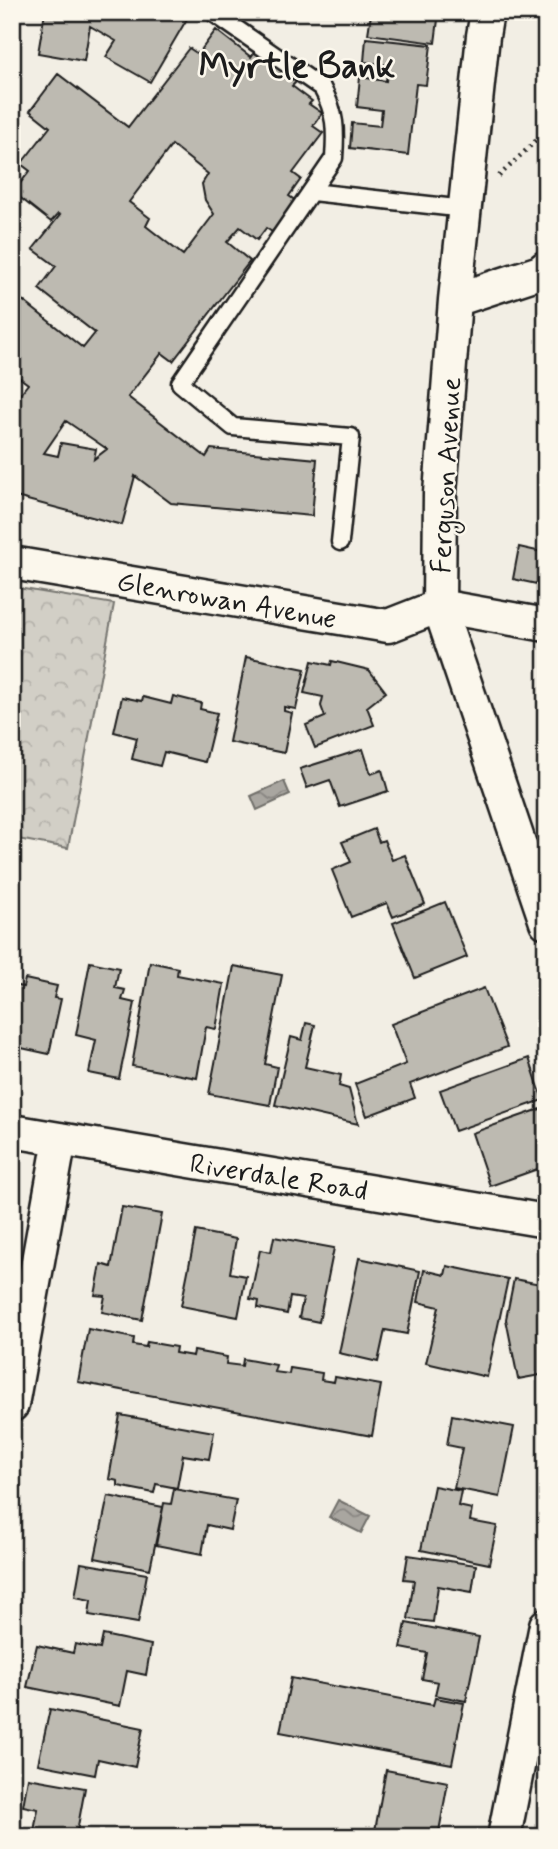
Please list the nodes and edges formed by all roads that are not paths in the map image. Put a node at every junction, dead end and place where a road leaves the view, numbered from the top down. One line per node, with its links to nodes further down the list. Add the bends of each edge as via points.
1 (487, 12): 4 (street, Ferguson Avenue)
2 (215, 14): 3 (lane, via 322,88 332,106 334,158)
3 (312, 192): 4 (lane); 7 (lane, via 180,383 233,427 351,437)
4 (465, 209): 6 (street, Ferguson Avenue)
5 (546, 267): 6 (street)
6 (455, 300): 9 (street, Ferguson Avenue, via 440,493)
7 (340, 542)
8 (12, 563): 9 (street, Glenrowan Avenue, via 388,626)
9 (439, 606): 10 (street); 11 (street, Ferguson Avenue)
10 (546, 625)
11 (546, 922)
12 (12, 1131): 13 (street, Riverdale Road)
13 (60, 1139): 14 (street, Riverdale Road); 15 (street)
14 (546, 1220)
15 (12, 1405)
16 (546, 1625): 17 (street)
17 (504, 1837)

